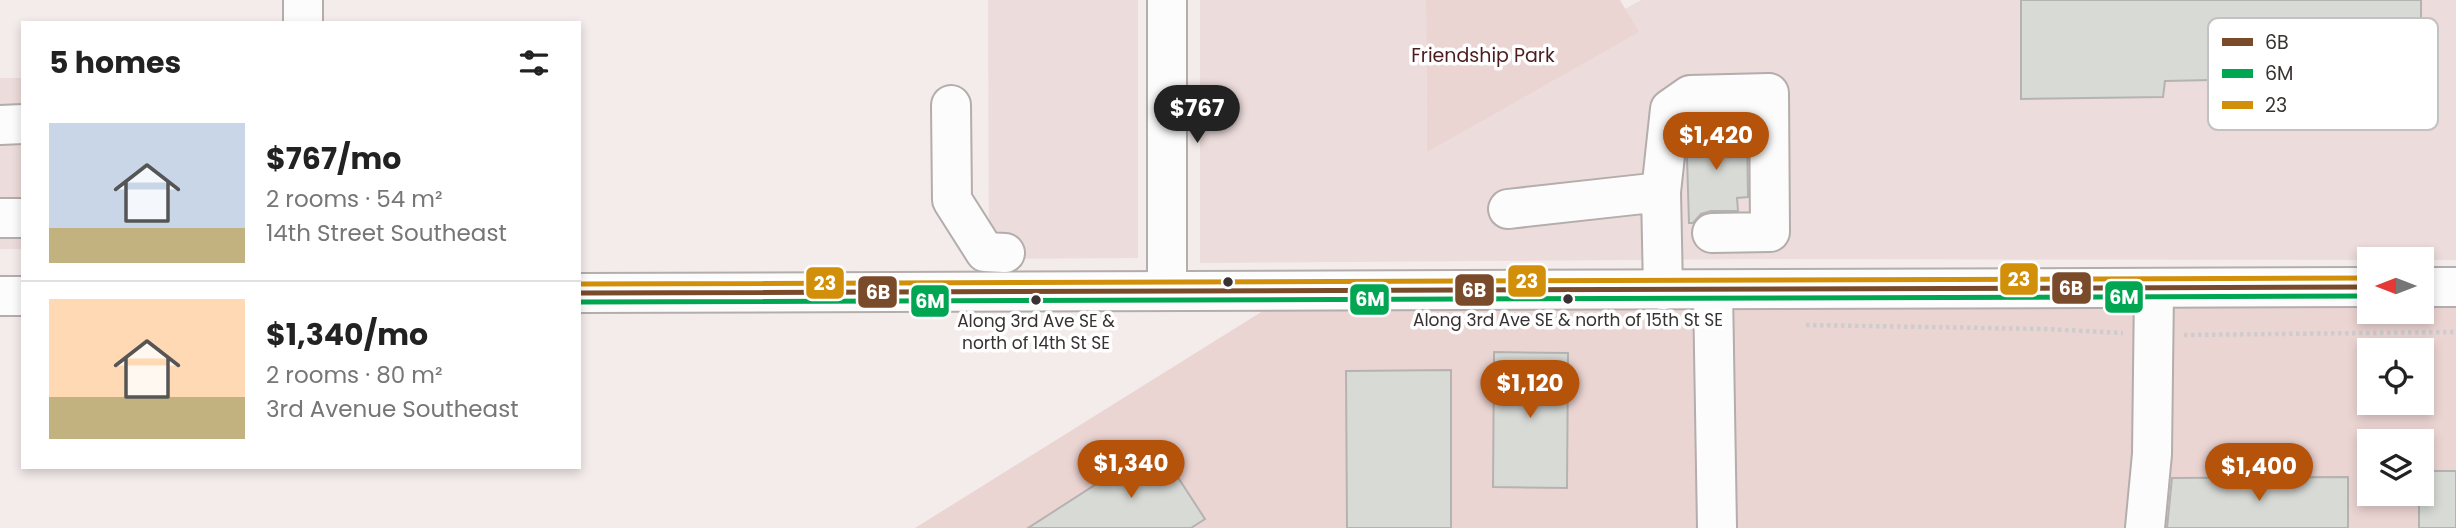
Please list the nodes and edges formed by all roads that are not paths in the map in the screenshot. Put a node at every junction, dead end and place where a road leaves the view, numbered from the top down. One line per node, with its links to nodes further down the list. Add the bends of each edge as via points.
1 (303, 0): 3 (main road)
2 (1167, 0): 17 (main road)
3 (303, 21)
4 (951, 105): 12 (main road, via 952,200 985,251)
5 (21, 124): 6 (main road)
6 (0, 125)
7 (1661, 192): 8 (main road); 11 (main road, via 1670,109 1690,95 1769,93 1770,232); 18 (main road)
8 (1508, 209)
9 (0, 218): 10 (main road)
10 (21, 218)
11 (1712, 233)
12 (1005, 253)
13 (2357, 287): 16 (main road)
14 (2434, 287): 15 (main road)
15 (2456, 287)
16 (2154, 289): 19 (main road); 24 (main road, via 2152,454)
17 (1167, 290): 18 (main road); 20 (main road)
18 (1663, 290): 19 (main road)
19 (1713, 291): 23 (main road)
20 (581, 293)
21 (0, 296): 22 (main road)
22 (21, 296)
23 (1717, 528)
24 (2145, 528)

